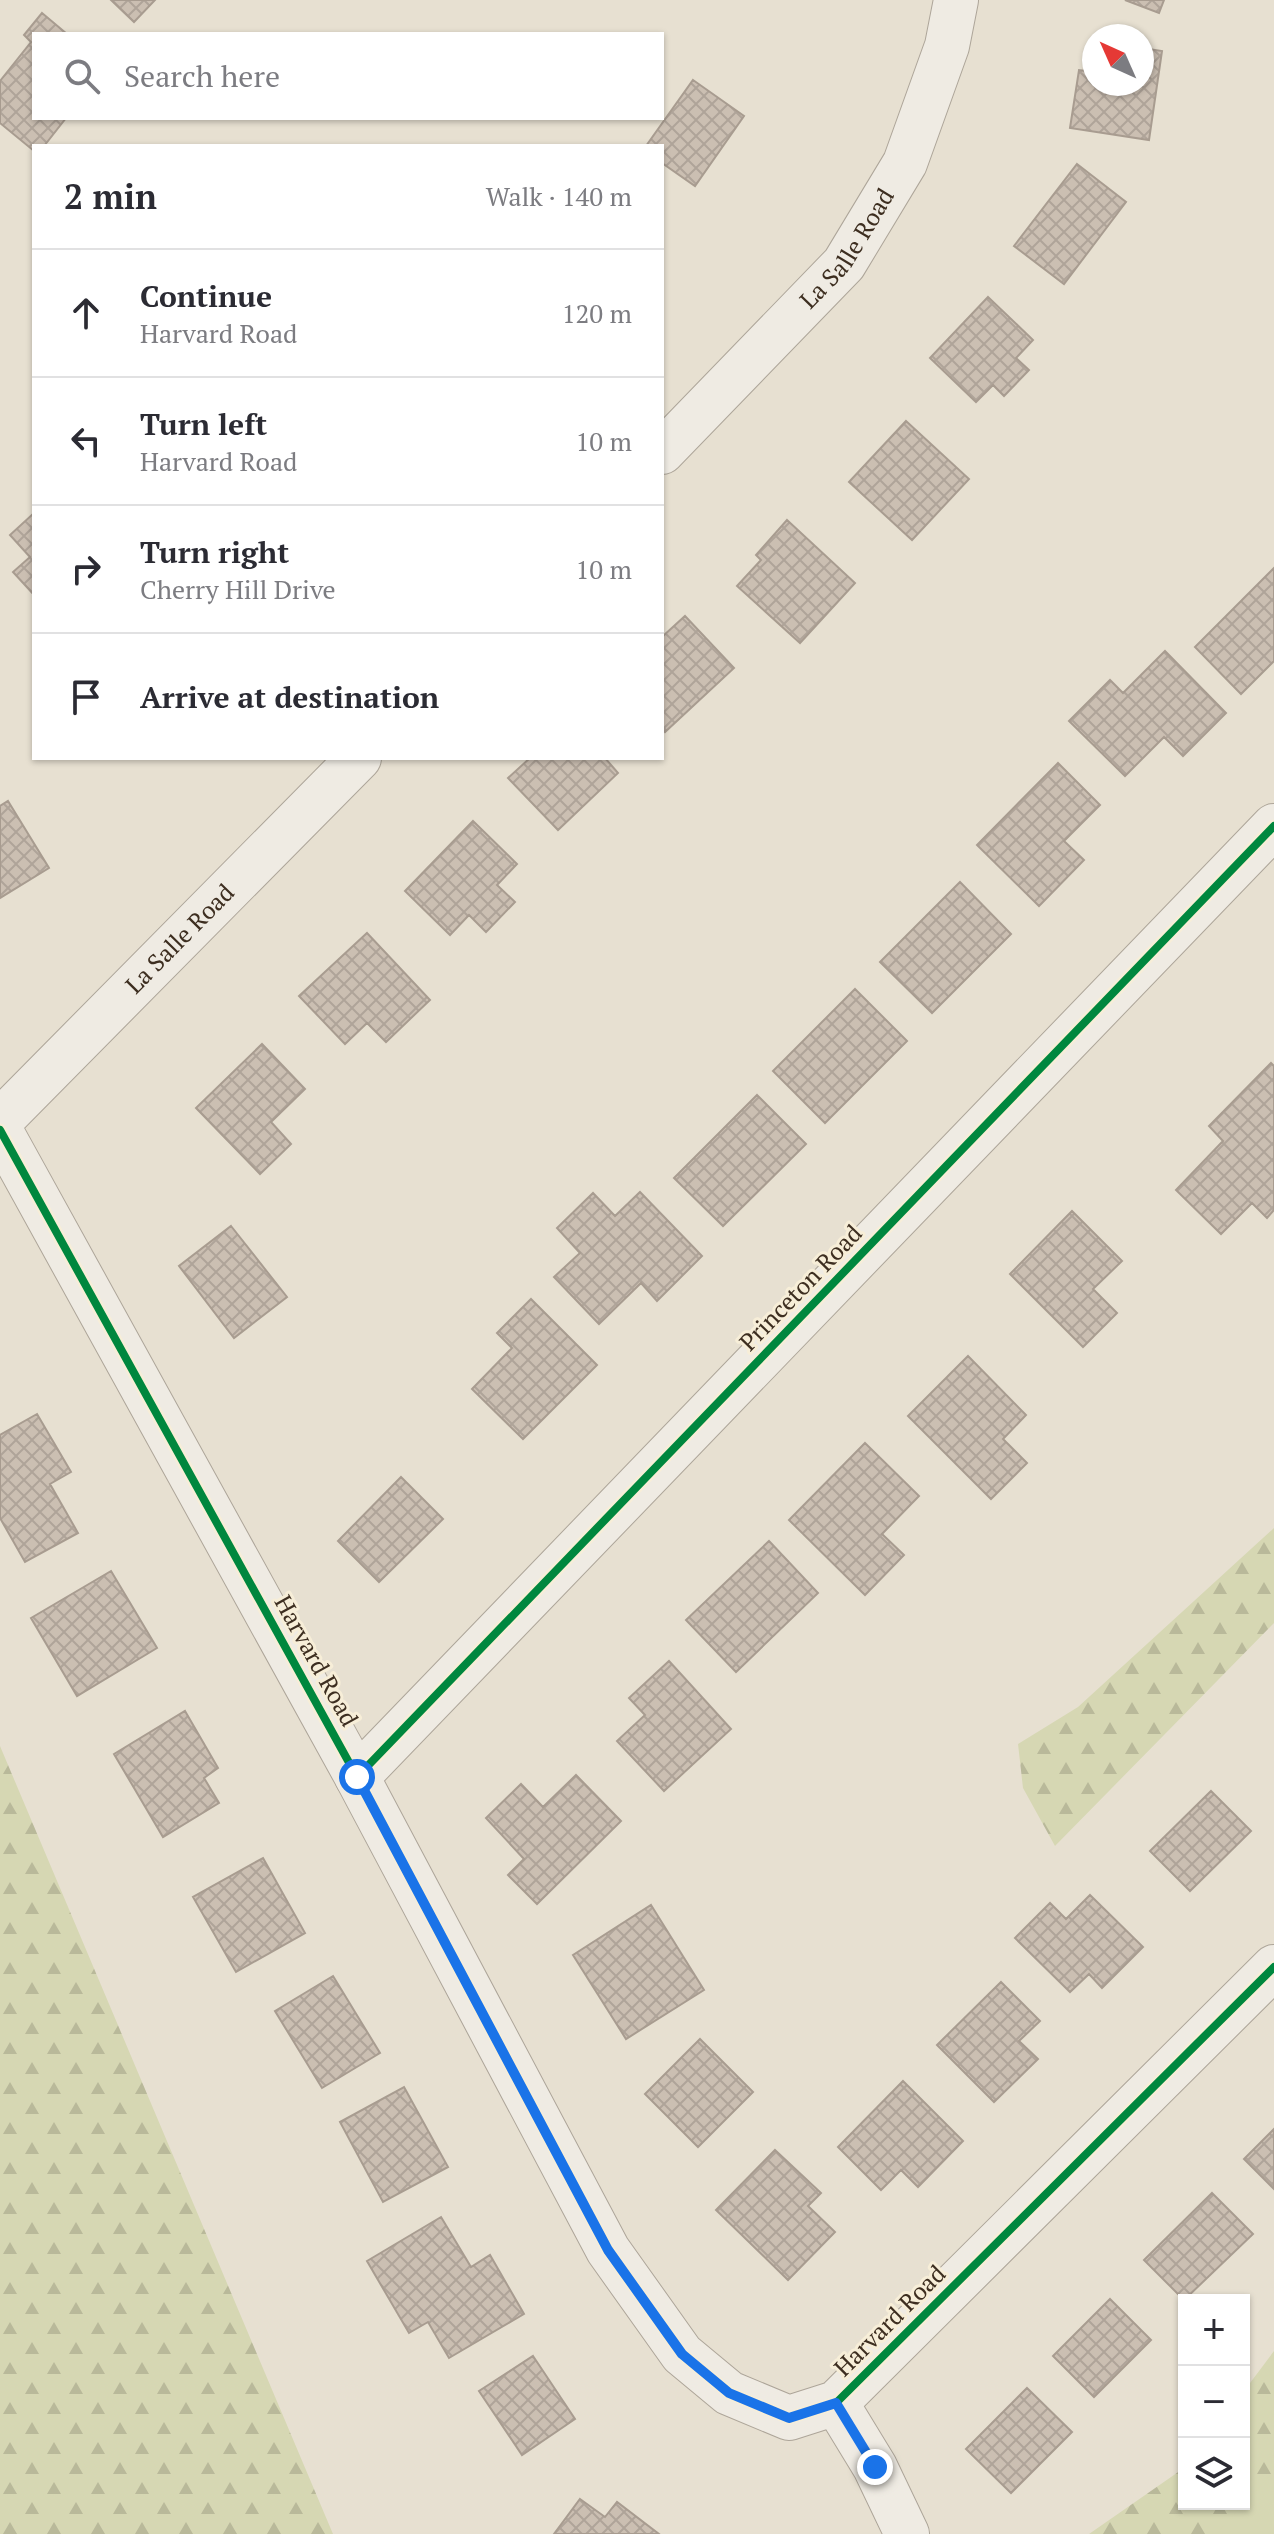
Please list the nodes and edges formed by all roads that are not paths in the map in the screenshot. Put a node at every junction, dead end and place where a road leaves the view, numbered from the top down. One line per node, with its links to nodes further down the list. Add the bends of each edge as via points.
1 (956, 0): 2 (street, La Salle Road, via 947,46 905,163 844,264)
2 (664, 450)
3 (357, 760): 5 (street, La Salle Road)
4 (1274, 826): 7 (street, Princeton Road)
5 (0, 1121)
6 (0, 1130): 7 (street, Harvard Road)
7 (357, 1777): 9 (street, Harvard Road, via 608,2250 682,2354 729,2393 789,2418)
8 (1274, 1967): 9 (street, Harvard Road)
9 (836, 2403): 10 (street)
10 (907, 2534)

